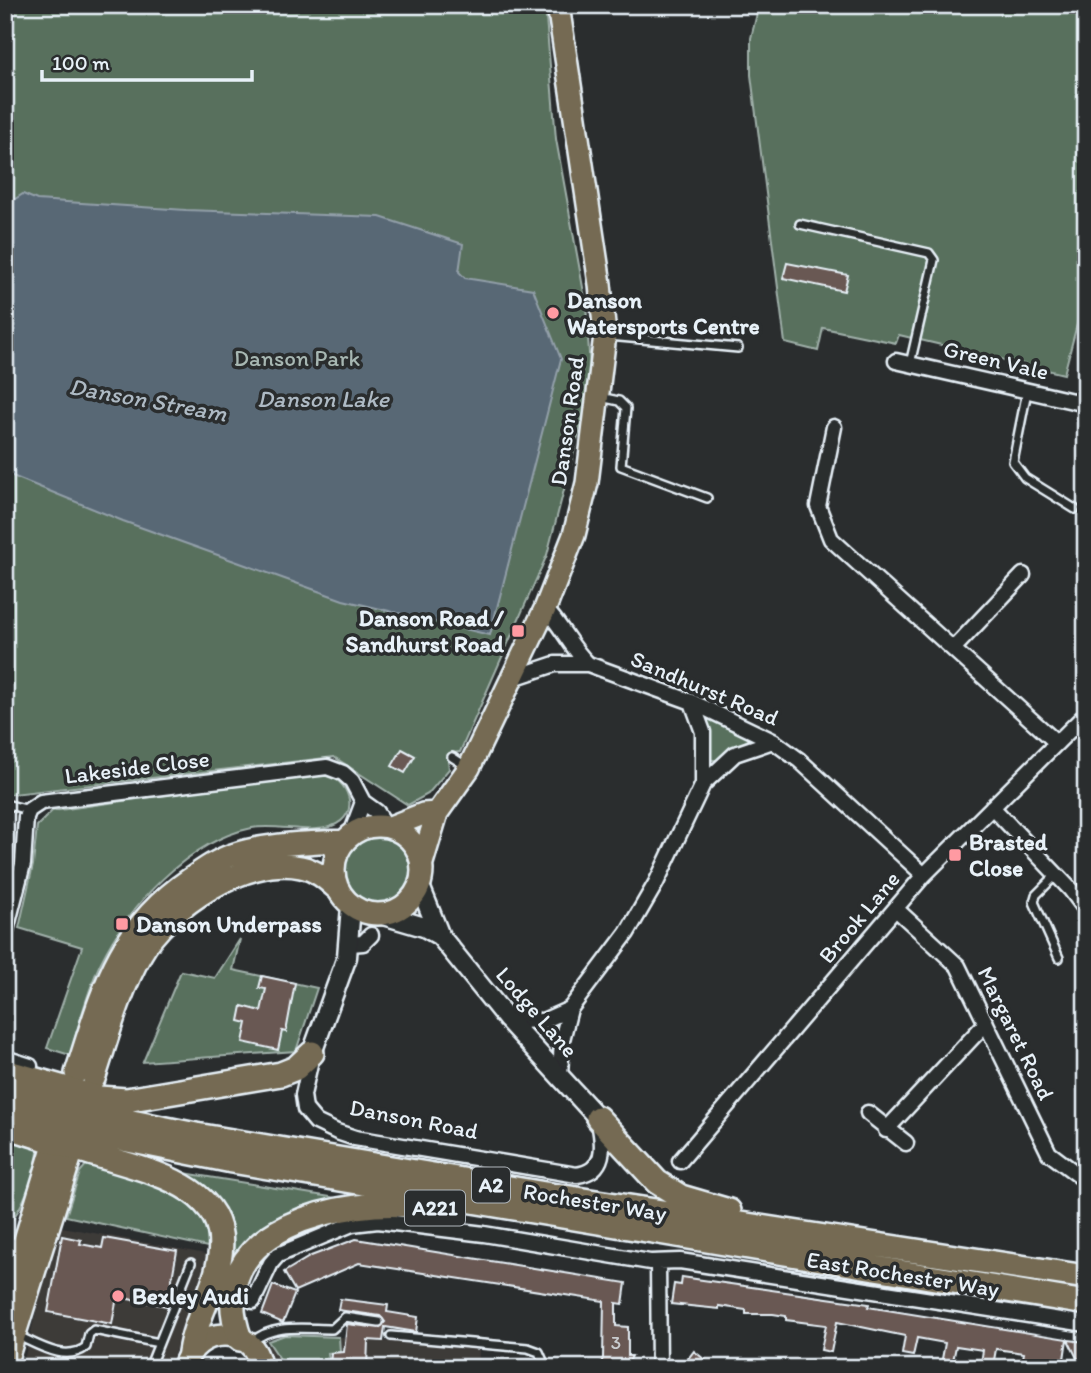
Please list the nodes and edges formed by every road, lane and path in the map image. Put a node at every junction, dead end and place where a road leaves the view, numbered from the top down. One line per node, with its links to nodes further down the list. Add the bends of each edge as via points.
1 (558, 5): 3 (main road, Danson Road)
2 (800, 224): 5 (lane, via 929,253 934,260)
3 (605, 335): 4 (lane); 7 (main road, Danson Road)
4 (738, 348)
5 (903, 363): 6 (street, Green Vale)
6 (1027, 390): 8 (street, Green Vale); 11 (lane, via 1012,456 1015,468)
7 (599, 397): 10 (lane, via 619,401 626,408 621,466); 13 (main road, Danson Road, via 587,483 574,535)
8 (1086, 404)
9 (834, 427): 14 (street, via 818,506 831,539)
10 (707, 498)
11 (1075, 509)
12 (1023, 575): 14 (street)
13 (545, 609): 15 (street, Sandhurst Road); 16 (main road, Danson Road)
14 (953, 649): 20 (street)
15 (588, 664): 16 (street, Sandhurst Road, via 555,664); 17 (street, Sandhurst Road)
16 (513, 678): 26 (main road, Danson Road, via 460,762)
17 (692, 702): 19 (street, Sandhurst Road); 21 (street, via 703,732)
18 (1086, 714): 20 (street, Brook Lane)
19 (773, 741): 21 (street, via 734,754); 30 (street, Sandhurst Road)
20 (1057, 743): 24 (street, Brook Lane)
21 (703, 784): 43 (street, via 650,893 596,978)
22 (363, 802): 25 (street, Lakeside Close, via 352,781 327,767 41,802); 27 (street, Lakeside Close); 28 (street)
23 (5, 804): 25 (lane)
24 (992, 807): 30 (street, Brook Lane); 31 (street)
25 (29, 810): 38 (street, via 23,864)
26 (438, 813): 27 (main road); 29 (main road, Danson Road)
27 (388, 827): 28 (main road, via 365,828); 29 (main road, via 411,840)
28 (348, 838): 33 (main road, via 334,864); 33 (main road, via 232,855 167,894 136,927 114,964 85,1076 129,978 153,937 180,908 250,871 286,865 321,874)
29 (422, 863): 32 (main road)
30 (925, 875): 35 (street, Brook Lane)
31 (1056, 876): 36 (street); 42 (lane, via 1034,902)
32 (420, 886): 37 (main road, via 404,907); 40 (street, Lodge Lane)
33 (337, 889): 34 (main road)
34 (351, 906): 37 (main road); 41 (street, Danson Road)
35 (896, 909): 45 (street, Margaret Road, via 958,966); 58 (street, Brook Lane)
36 (1086, 910)
37 (383, 915): 40 (street, Lodge Lane)
38 (5, 934)
39 (371, 935): 41 (street, via 363,943)
40 (440, 936): 44 (street, Lodge Lane)
41 (350, 944): 46 (street, Danson Road)
42 (1059, 958)
43 (570, 1009): 44 (street, via 543,1021); 50 (street)
44 (508, 1020): 50 (street, Lodge Lane)
45 (986, 1023): 56 (street); 59 (street, Margaret Road, via 1049,1153)
46 (312, 1053): 49 (highway, via 281,1074 125,1100 99,1098); 54 (street, Danson Road, via 303,1095 306,1109 316,1122 355,1138 577,1175 587,1174 603,1154)
47 (5, 1058): 48 (street)
48 (30, 1066)
49 (5, 1071)
50 (560, 1075): 54 (street, Lodge Lane)
51 (5, 1089): 62 (highway, Rochester Way / A2, via 209,1137)
52 (5, 1108): 60 (highway, Rochester Way / A2, via 232,1161)
53 (868, 1113): 56 (street)
54 (598, 1118): 62 (highway, via 657,1182 681,1197 730,1211 923,1242)
55 (5, 1126): 66 (highway, via 170,1178 190,1189 217,1220 221,1254)
56 (886, 1130): 57 (street)
57 (906, 1143)
58 (680, 1161)
59 (1086, 1181)
60 (720, 1244): 67 (highway, A221, via 672,1243 418,1205 365,1204 315,1215 276,1232 246,1259); 68 (highway, East Rochester Way / A2)
61 (14, 1247): 69 (main road); 72 (main road, via 62,1153)
62 (982, 1262): 65 (highway, East Rochester Way / A2)
63 (191, 1263): 75 (lane)
64 (658, 1263): 67 (street, via 378,1221 352,1224 278,1255); 71 (street, via 680,1261); 81 (street)
65 (1086, 1277)
66 (211, 1285): 67 (lane); 76 (highway)
67 (244, 1296): 74 (highway, A221, via 233,1319)
68 (1086, 1303)
69 (5, 1306)
70 (379, 1322): 74 (lane, via 345,1317 332,1329 274,1330)
71 (1086, 1324)
72 (16, 1334): 75 (lane, via 56,1352 78,1353 94,1330); 77 (main road)
73 (391, 1336): 80 (lane, via 528,1348 539,1352)
74 (244, 1342): 76 (main road, via 215,1335 204,1339); 79 (main road, A221, via 259,1358)
75 (159, 1343): 78 (lane)
76 (187, 1360)
77 (5, 1365)
78 (149, 1368)
79 (260, 1368)
80 (546, 1368)
81 (659, 1368)

